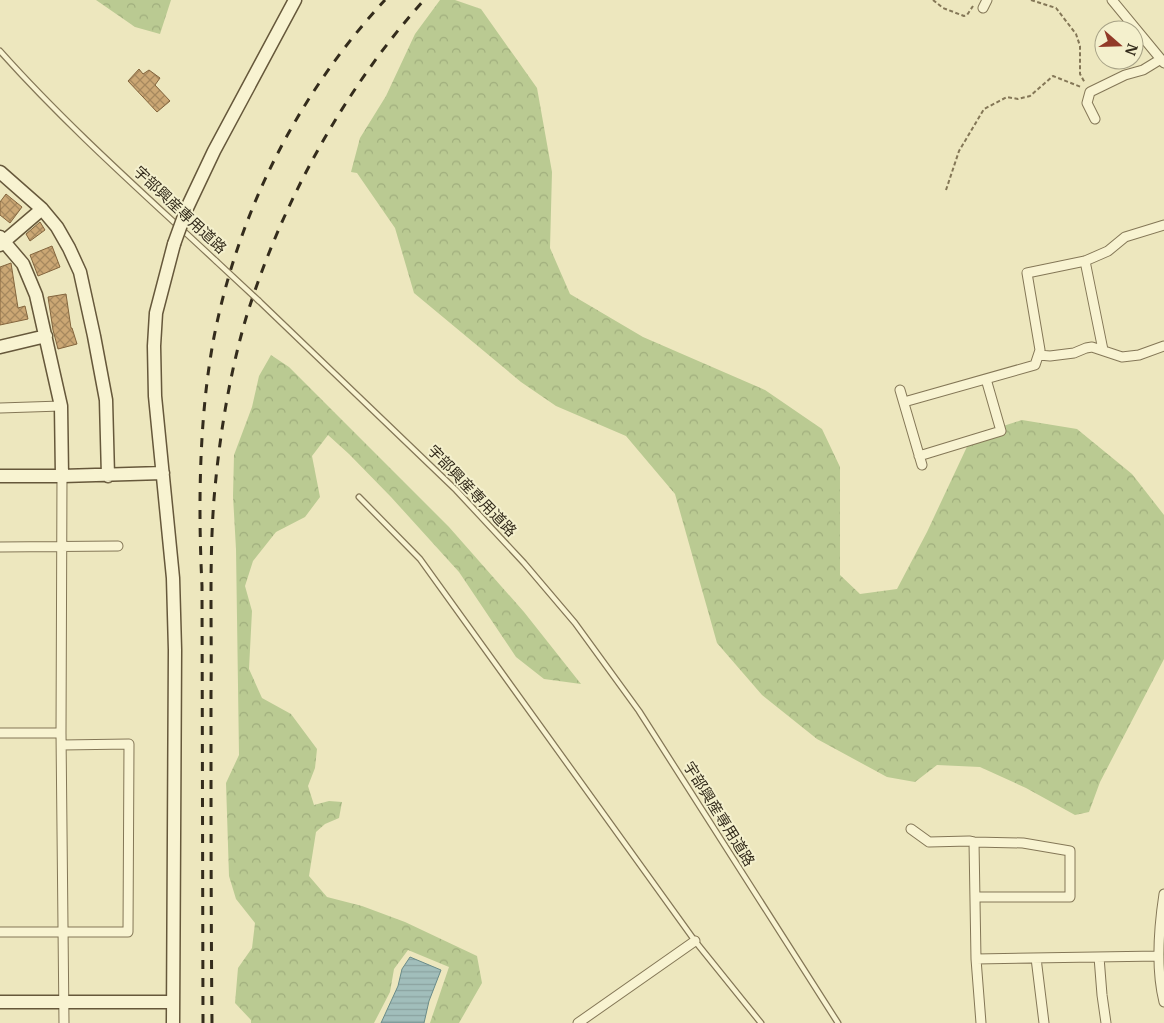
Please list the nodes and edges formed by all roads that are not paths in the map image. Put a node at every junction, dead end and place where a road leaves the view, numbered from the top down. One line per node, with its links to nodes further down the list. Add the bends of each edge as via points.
1 (295, 0): 23 (street, bridge, via 214,151 174,244 156,314 154,346 155,396)
2 (1112, 0): 4 (street)
3 (0, 51): 53 (lane, 宇部興産専用道路, bridge, via 85,138 456,490 524,563 575,623 639,711)
4 (1163, 61): 5 (street, via 1090,92 1087,103)
5 (1094, 119)
6 (0, 172): 7 (street)
7 (42, 209): 9 (street); 26 (street, via 57,227 80,272 106,400)
8 (1164, 225): 10 (street, via 1125,237 1108,251)
9 (2, 241): 11 (street, via 23,264 36,294)
10 (1085, 261): 14 (street); 15 (street, via 1027,273)
11 (46, 336): 13 (street); 19 (street)
12 (1164, 346): 14 (street, via 1122,357)
13 (0, 347)
14 (1102, 350): 15 (street, via 1092,347 1074,353)
15 (1039, 355): 16 (street, via 1035,365)
16 (986, 379): 18 (street); 21 (street, via 1001,431)
17 (900, 390): 18 (street)
18 (904, 402): 21 (street)
19 (60, 406): 20 (street); 25 (street)
20 (0, 408)
21 (919, 456): 22 (street)
22 (922, 466)
23 (163, 473): 26 (street); 47 (street, via 173,578)
24 (0, 476): 25 (street)
25 (62, 476): 26 (street); 28 (street)
26 (108, 476)
27 (359, 497): 40 (lane, via 420,559)
28 (61, 545): 29 (street); 30 (street); 32 (street)
29 (118, 546)
30 (0, 547)
31 (0, 733): 32 (street)
32 (61, 733): 33 (street)
33 (62, 745): 39 (street); 39 (street, via 129,744 128,932)
34 (912, 829): 35 (street, via 929,842)
35 (974, 842): 37 (street); 37 (street, via 1023,843 1070,851 1070,897)
36 (1164, 894): 41 (street)
37 (976, 897): 44 (street)
38 (0, 932): 39 (street)
39 (63, 933): 46 (street)
40 (695, 941): 51 (street); 52 (lane)
41 (1159, 956): 42 (street); 48 (street)
42 (1099, 957): 43 (street); 56 (street)
43 (1036, 958): 44 (street); 55 (street)
44 (976, 959): 54 (street)
45 (0, 1002): 46 (street)
46 (63, 1002): 47 (street); 49 (street)
47 (173, 1002): 50 (street)
48 (1164, 1002)
49 (64, 1023)
50 (173, 1023)
51 (578, 1023)
52 (761, 1023)
53 (838, 1023)
54 (981, 1023)
55 (1044, 1023)
56 (1106, 1023)

